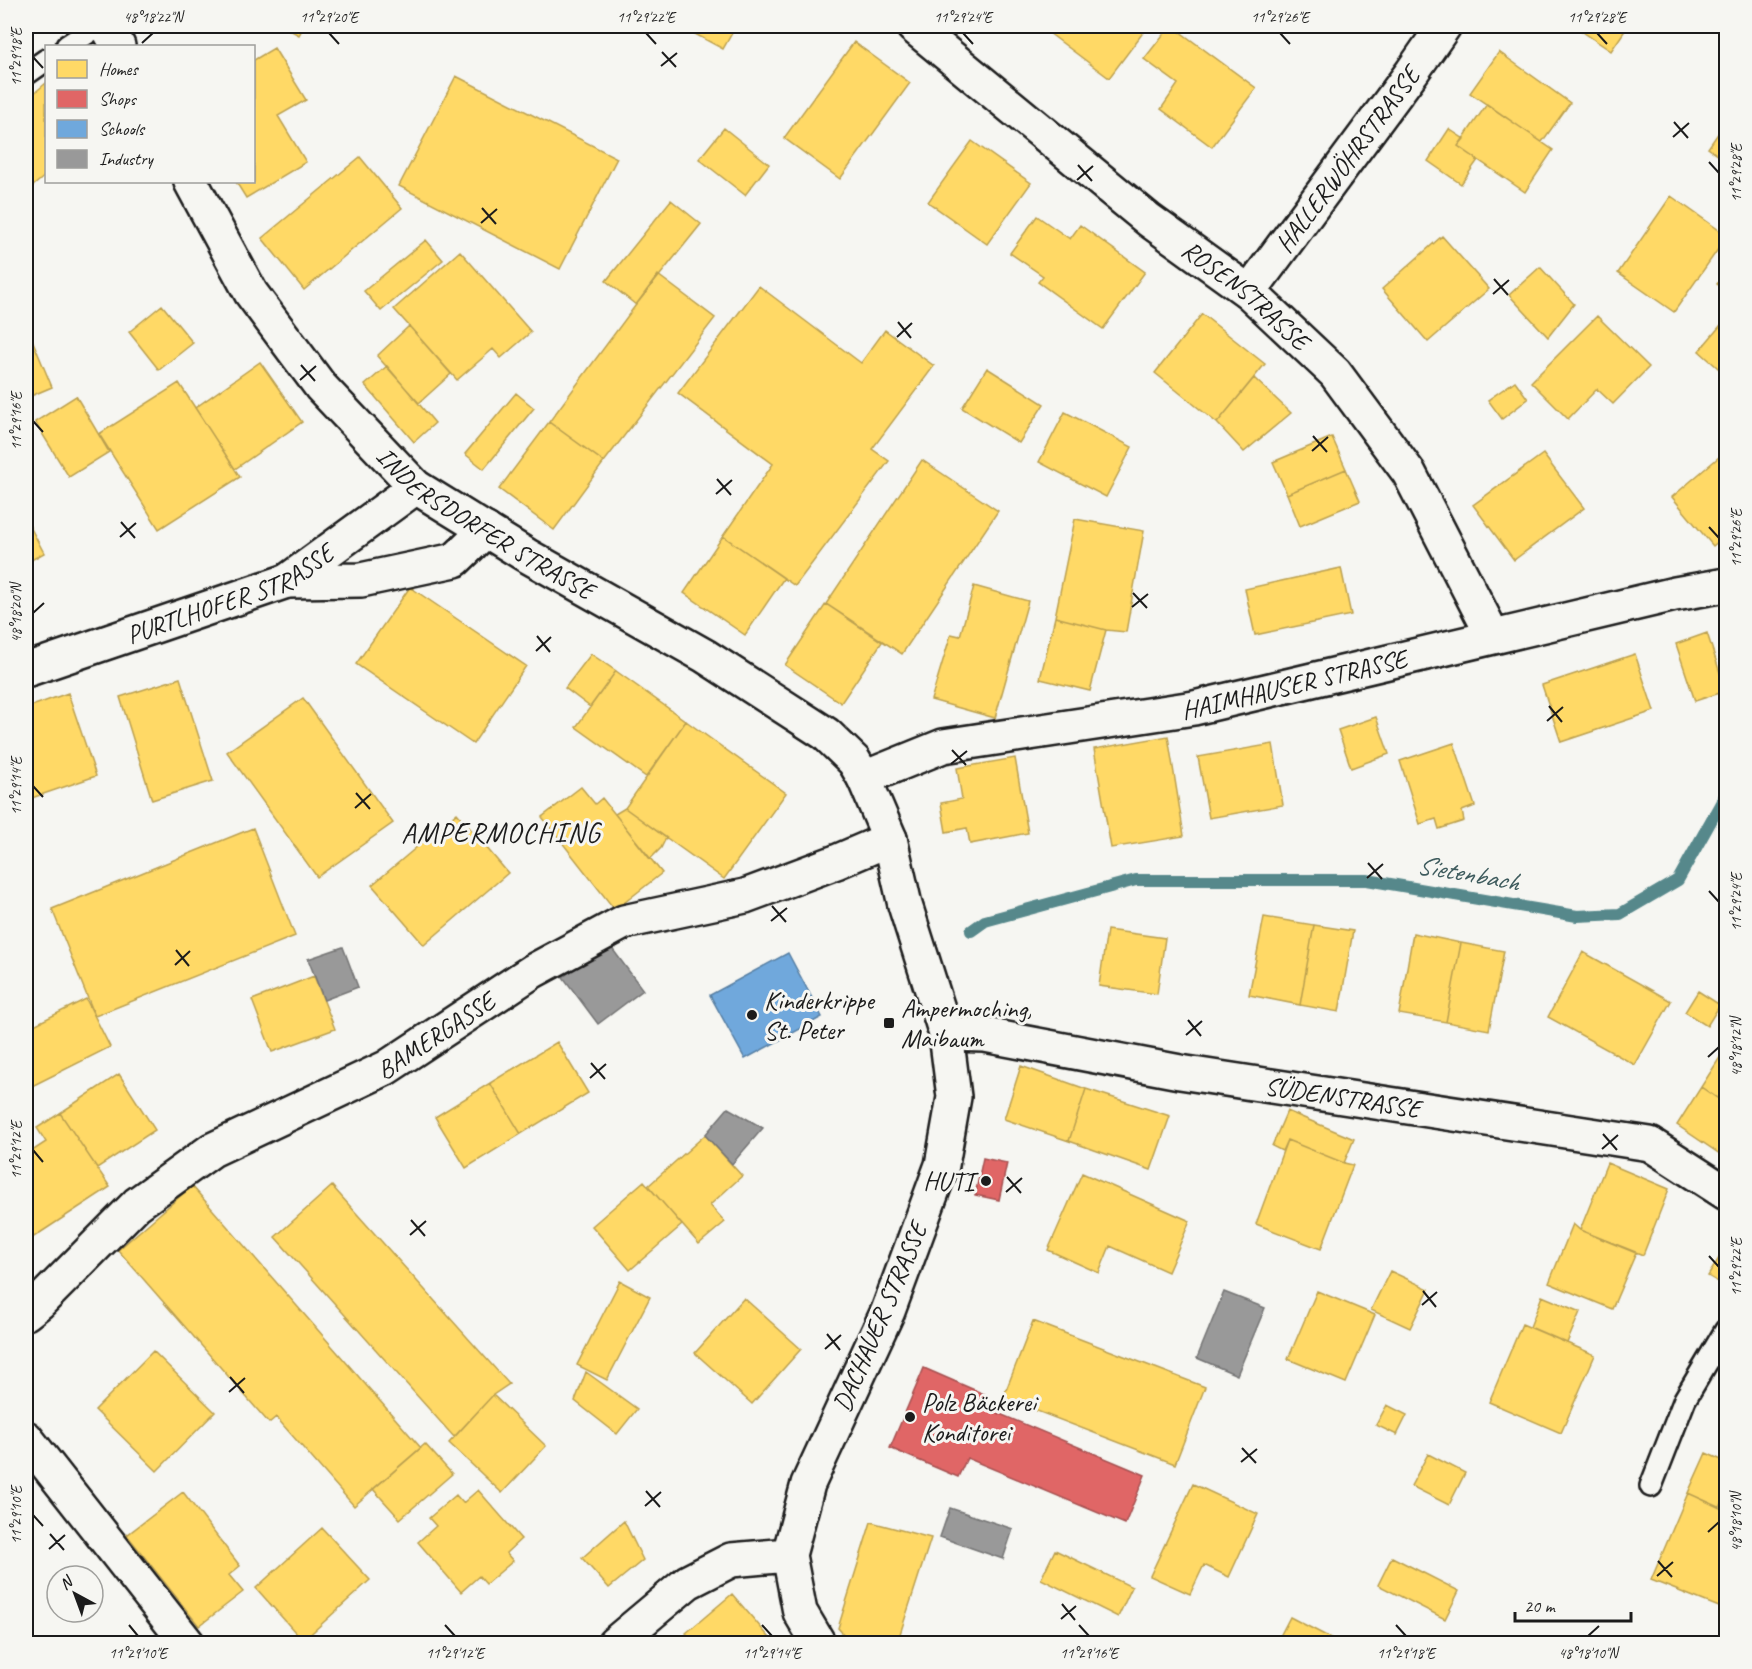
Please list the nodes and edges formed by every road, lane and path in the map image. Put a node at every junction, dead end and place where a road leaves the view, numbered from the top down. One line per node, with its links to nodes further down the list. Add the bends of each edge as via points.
1 (98, 26): 5 (lane)
2 (107, 26): 6 (street)
3 (914, 26): 10 (street, ROSENSTRASSE, via 1149,220)
4 (1443, 26): 10 (street, HALLERWÖHRSTRASSE)
5 (69, 45)
6 (117, 45)
7 (45, 61): 8 (lane)
8 (26, 74)
9 (192, 183): 11 (street, INDERSDORFER STRASSE, via 251,293 321,387)
10 (1249, 292): 15 (street, ROSENSTRASSE, via 1335,373 1409,473)
11 (416, 487): 12 (street, INDERSDORFER STRASSE); 13 (street, PURTLHOFER STRASSE)
12 (486, 530): 13 (street, via 455,560 361,580); 17 (street, INDERSDORFER STRASSE, via 705,656 826,734 854,761)
13 (287, 581): 16 (street, PURTLHOFER STRASSE)
14 (1726, 585): 15 (street, HAIMHAUSER STRASSE)
15 (1493, 636): 17 (street, HAIMHAUSER STRASSE, via 1194,708 943,746)
16 (26, 670)
17 (864, 778): 18 (street, DACHAUER STRASSE)
18 (890, 838): 19 (street, DACHAUER STRASSE, via 905,905); 21 (street, BAMERGASSE, via 745,896 624,921 533,971 386,1068 212,1150 137,1204)
19 (946, 1034): 20 (street, SÜDENSTRASSE, via 985,1035 1180,1072 1650,1144); 25 (street, DACHAUER STRASSE, via 954,1097 942,1165 888,1311 808,1484)
20 (1726, 1192)
21 (26, 1313)
22 (1726, 1330): 24 (lane, via 1685,1399)
23 (26, 1438): 26 (street)
24 (1651, 1486)
25 (789, 1555): 27 (street, via 731,1560 688,1582); 28 (street, DACHAUER STRASSE, via 800,1612)
26 (188, 1644)
27 (614, 1644)
28 (819, 1644)

